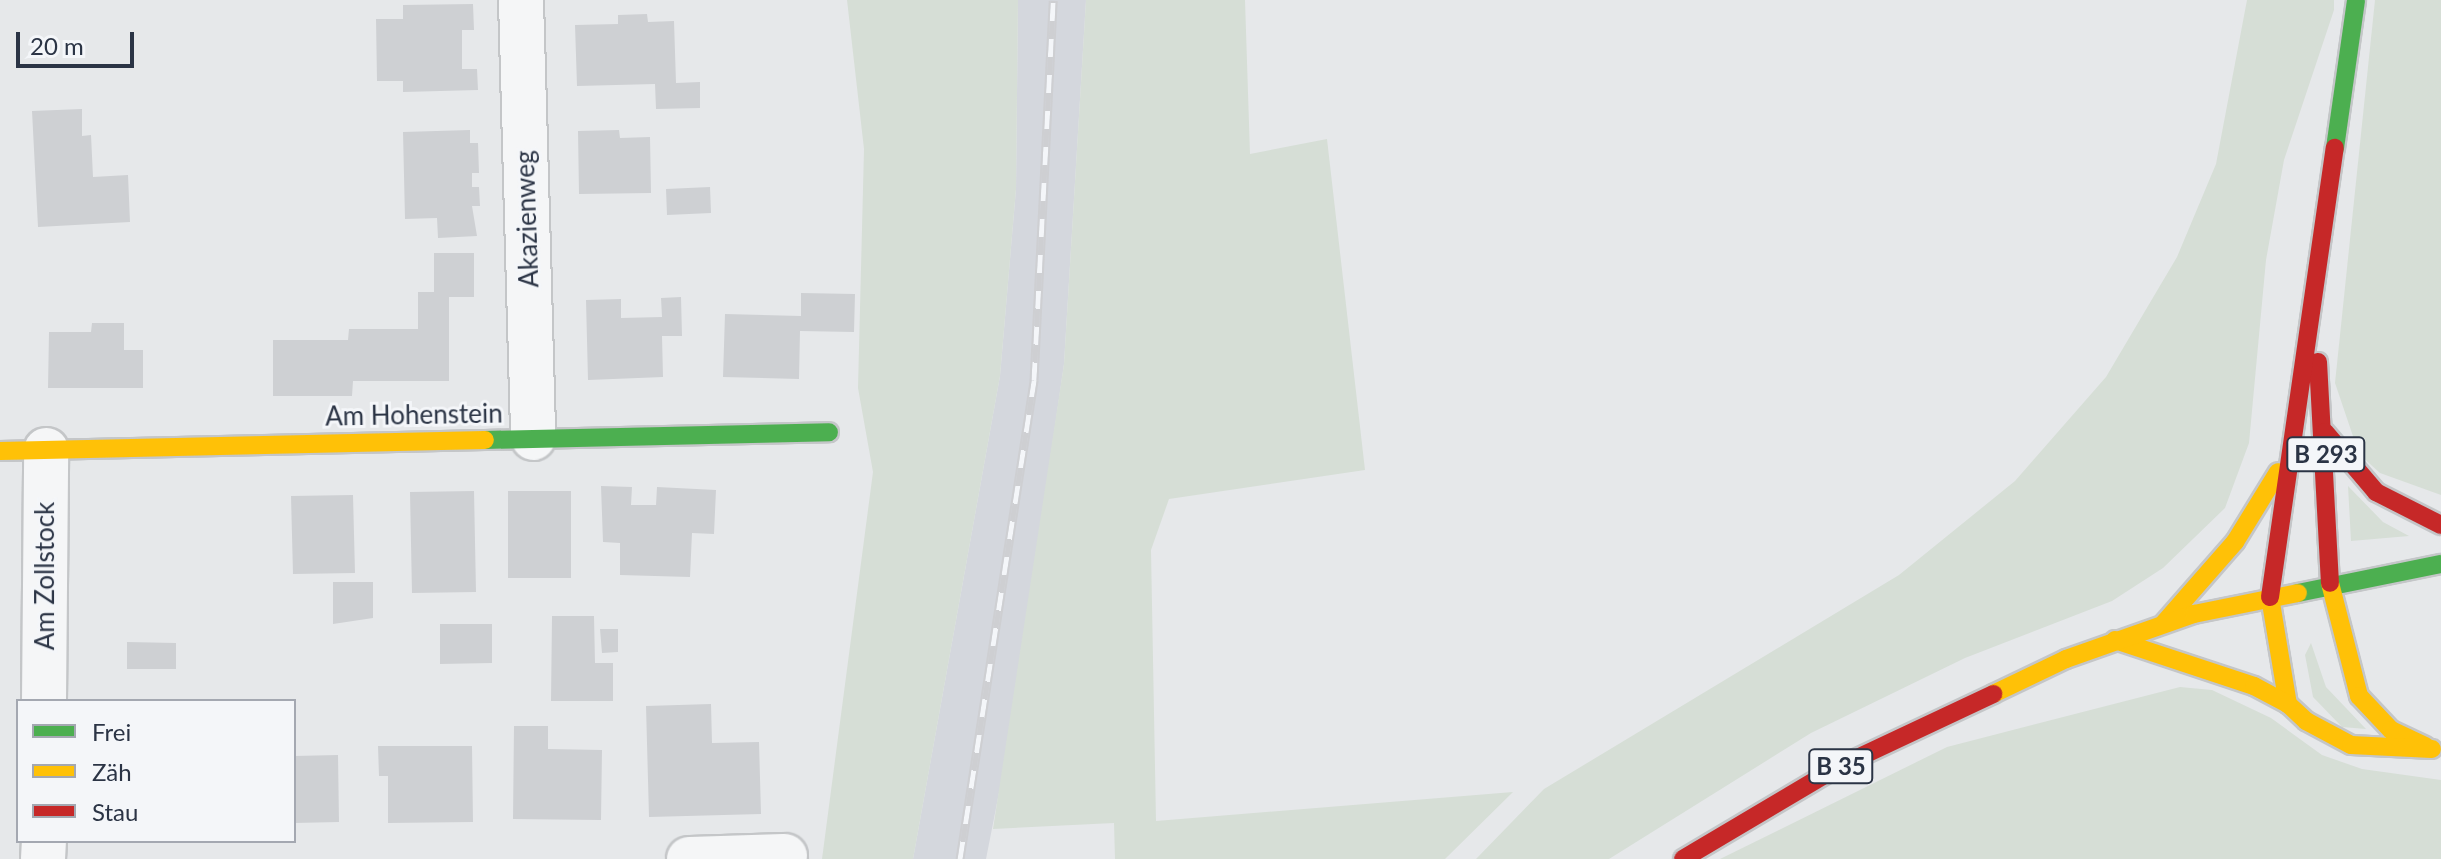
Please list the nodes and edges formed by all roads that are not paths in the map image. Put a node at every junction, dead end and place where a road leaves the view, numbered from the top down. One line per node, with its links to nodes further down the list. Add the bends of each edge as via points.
1 (521, 0): 6 (street, Akazienweg)
2 (2356, 0): 3 (main road, B 293)
3 (2313, 324): 5 (main road, B 293); 9 (main road, B 293)
4 (829, 432): 6 (main road, Am Hohenstein)
5 (2325, 432): 10 (main road, via 2376,492); 12 (main road, B 293)
6 (533, 438): 7 (main road, Am Hohenstein)
7 (46, 450): 8 (main road, Am Hohenstein); 16 (street, Am Zollstock)
8 (0, 451)
9 (2285, 460): 13 (main road, B 293); 14 (main road, B 293, via 2235,542)
10 (2441, 525)
11 (2441, 564): 12 (main road, B 35)
12 (2330, 583): 13 (main road, B 35); 18 (main road, via 2359,696 2391,730)
13 (2270, 597): 14 (main road, B 35); 17 (main road)
14 (2164, 623): 15 (main road, B 35)
15 (2115, 640): 17 (main road, via 2254,686); 21 (main road, B 35, via 1836,768)
16 (44, 699)
17 (2288, 704): 18 (main road, via 2320,731 2351,745)
18 (2436, 751)
19 (785, 856): 20 (street)
20 (689, 859)
21 (1683, 859)

